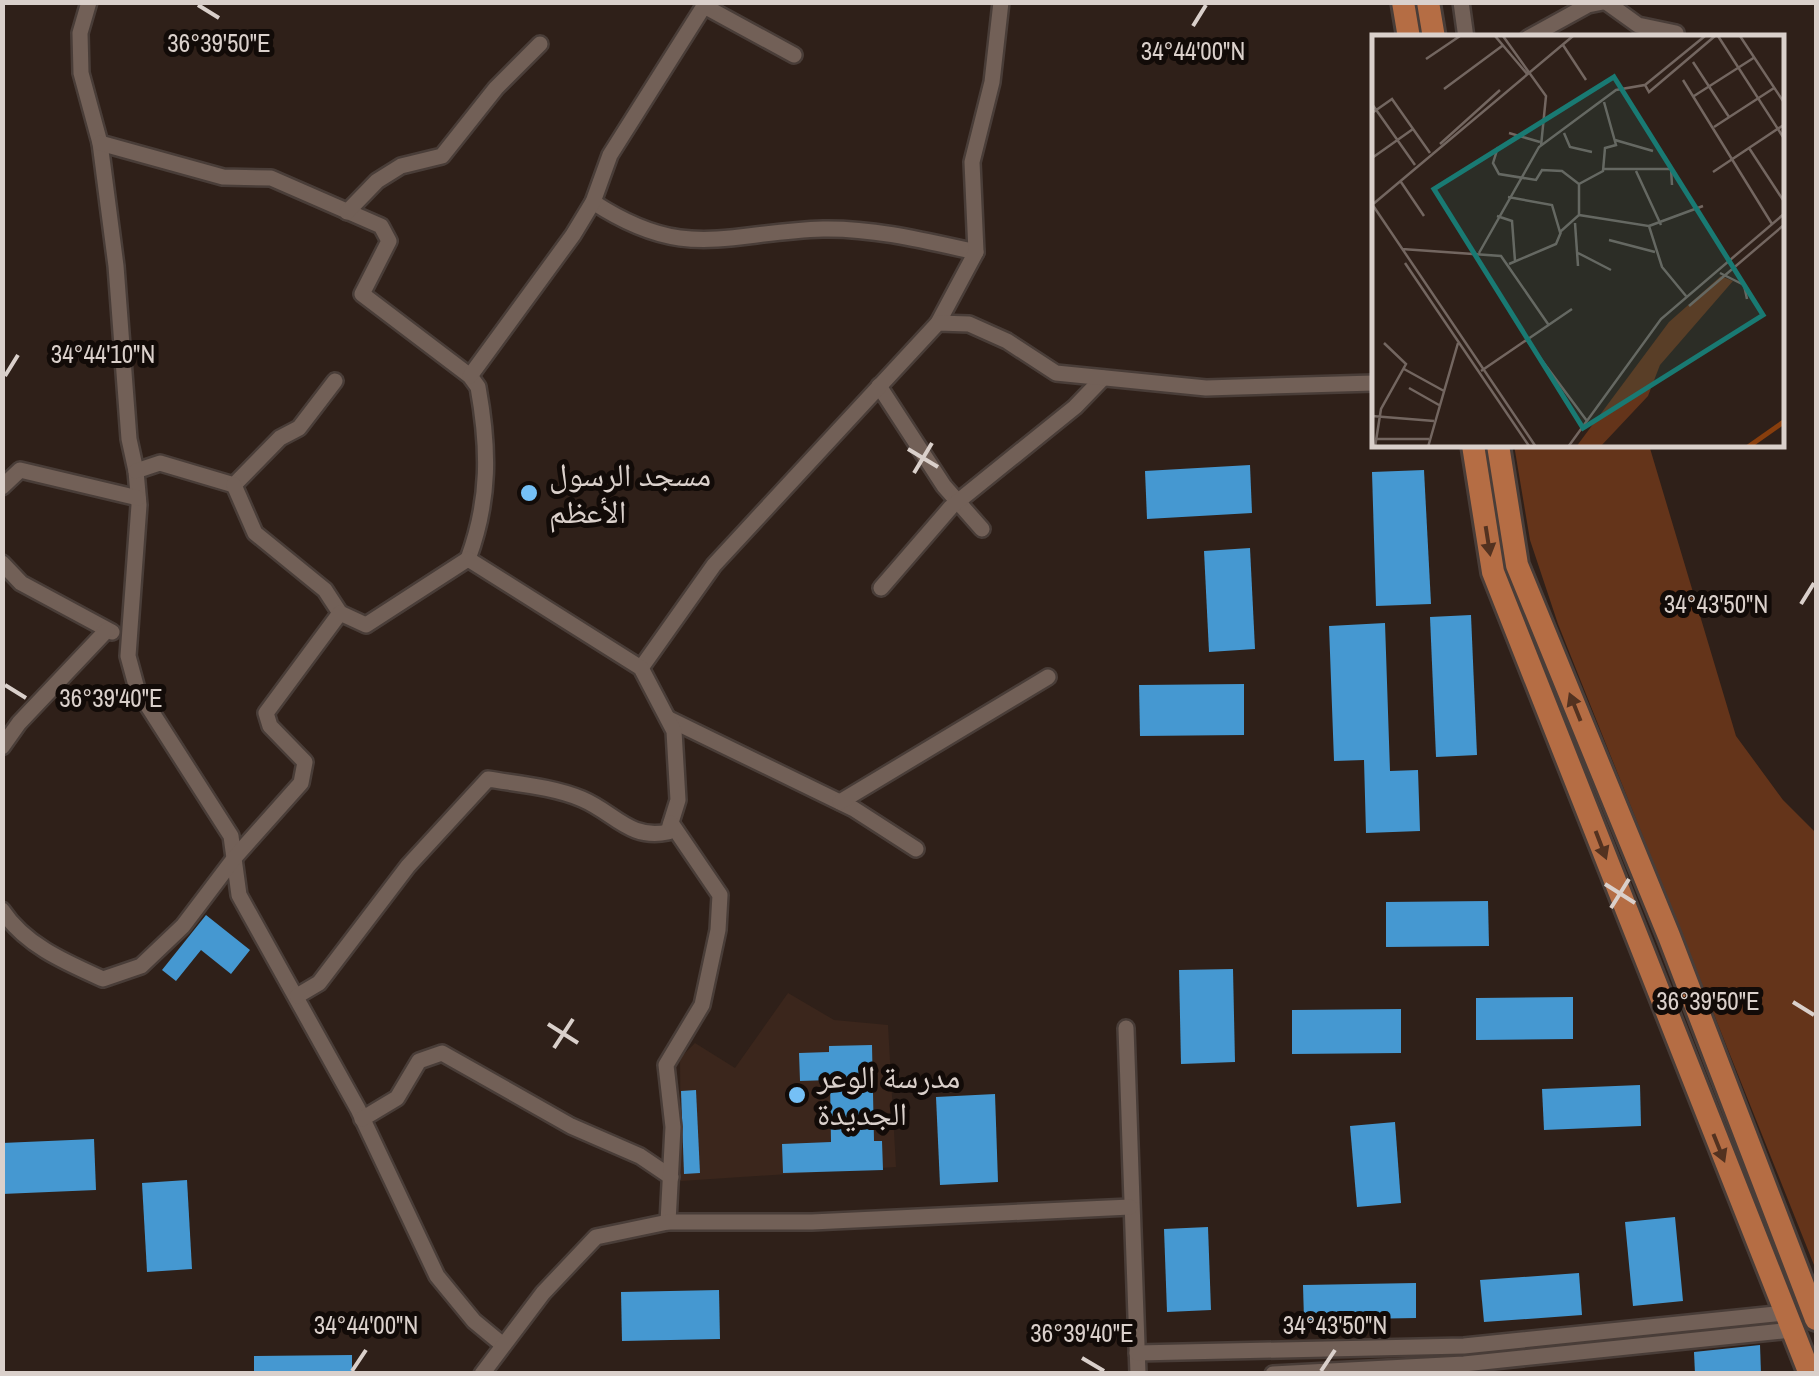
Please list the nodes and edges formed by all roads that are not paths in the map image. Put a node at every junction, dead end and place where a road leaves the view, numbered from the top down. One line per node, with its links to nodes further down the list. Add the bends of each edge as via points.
1 (89, 2): 14 (street, via 80,56)
2 (1002, 2): 17 (street, via 972,162)
3 (1403, 2): 8 (main road)
4 (1428, 2): 9 (main road)
5 (1461, 2): 10 (street)
6 (1604, 2): 7 (street, via 1638,25); 11 (street)
7 (1676, 34)
8 (1408, 35)
9 (1434, 35)
10 (1466, 35)
11 (1533, 35)
12 (540, 44): 16 (street, via 442,156 401,166)
13 (794, 55): 15 (street, via 704,6 610,155)
14 (100, 143): 16 (street, via 222,177 271,178); 26 (street)
15 (593, 202): 17 (street, via 628,225 700,242 823,229 882,232); 19 (street)
16 (348, 212): 19 (street, via 381,226 389,241 362,294)
17 (976, 252): 18 (street)
18 (938, 323): 20 (street, via 969,324 1056,374); 23 (street)
19 (470, 376): 32 (street, via 480,401 488,472)
20 (1103, 378): 22 (street, via 1206,388); 30 (street)
21 (334, 381): 27 (street, via 299,428 280,438)
22 (1372, 383)
23 (879, 386): 30 (street); 38 (street, via 714,565)
24 (1473, 448): 54 (main road, one-way to 54, via 1493,572)
25 (1498, 448): 53 (main road, one-way to 25, via 1517,565)
26 (136, 470): 27 (street, via 160,463); 29 (street)
27 (234, 485): 35 (street, via 255,533 324,590)
28 (2, 487): 29 (street, via 20,470)
29 (138, 498): 37 (street)
30 (958, 500): 31 (street); 34 (street)
31 (982, 529)
32 (468, 559): 35 (street, via 366,625); 38 (street)
33 (2, 564): 36 (street, via 20,583)
34 (882, 588)
35 (340, 613): 45 (street, via 266,713 305,762 300,783)
36 (107, 630): 37 (street); 41 (street)
37 (128, 640): 45 (street, via 137,690 231,836)
38 (641, 668): 40 (street)
39 (1048, 677): 42 (street)
40 (669, 719): 42 (street); 43 (street, via 678,761)
41 (2, 747)
42 (840, 802): 44 (street)
43 (670, 823): 47 (street, via 668,832 648,836 582,799 488,779 408,866 319,982); 50 (street, via 720,895 702,1005 666,1065)
44 (916, 849)
45 (236, 856): 46 (street, via 183,926 141,966 116,978 103,980 58,958 15,929); 47 (street, via 240,895)
46 (2, 910)
47 (297, 996): 49 (street)
48 (1126, 1028): 51 (street)
49 (362, 1119): 50 (street, via 396,1098 419,1061 442,1053); 55 (street, via 437,1276)
50 (671, 1177): 52 (street)
51 (1130, 1207): 52 (street); 56 (street)
52 (668, 1222): 55 (street, via 596,1236)
53 (1816, 1319)
54 (1789, 1322): 56 (street, via 1464,1346); 59 (street, via 1464,1364); 60 (main road)
55 (504, 1345): 57 (street)
56 (1137, 1353): 58 (street)
57 (482, 1374)
58 (1138, 1374)
59 (1273, 1374)
60 (1810, 1374)

